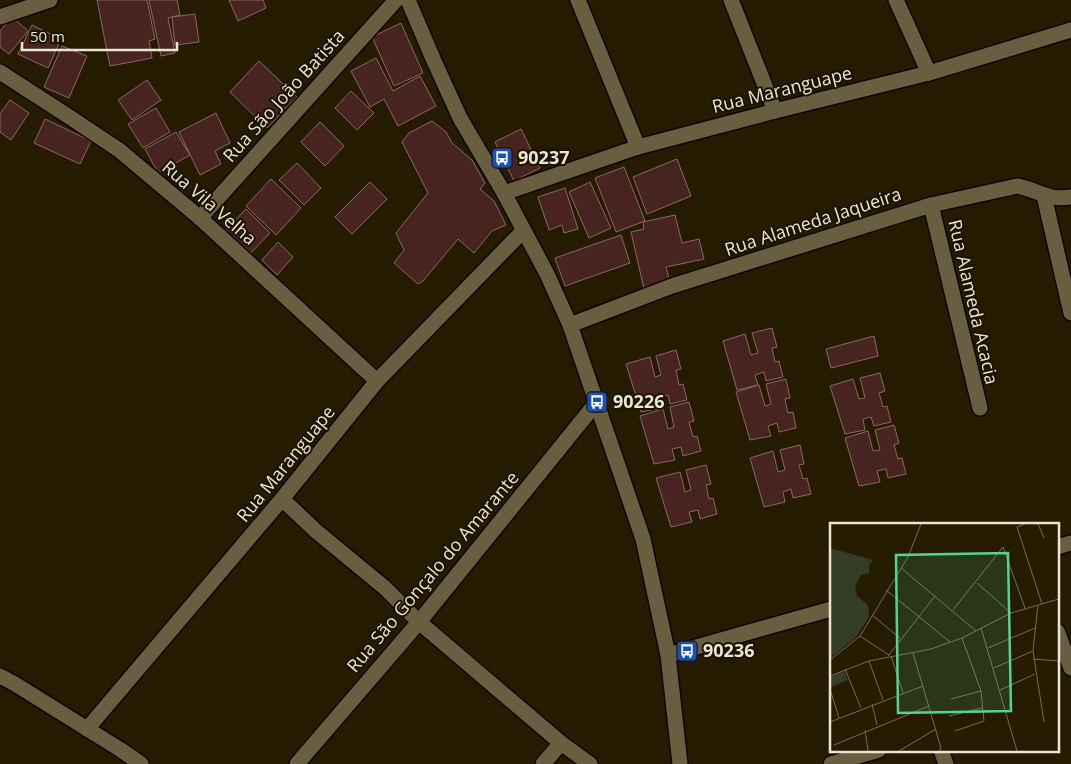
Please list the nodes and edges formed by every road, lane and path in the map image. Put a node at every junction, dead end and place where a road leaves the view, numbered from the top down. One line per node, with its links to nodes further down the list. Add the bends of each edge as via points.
1 (50, 0): 7 (street)
2 (396, 0): 17 (street, Rua São João Batista)
3 (408, 0): 13 (street, via 460,118)
4 (578, 0): 12 (street)
5 (731, 0): 11 (street)
6 (896, 0): 10 (street)
7 (0, 17)
8 (1071, 30): 10 (street, Rua Maranguape)
9 (0, 72): 17 (street, Rua Vila Velha, via 119,150)
10 (929, 73): 11 (street, Rua Maranguape)
11 (775, 111): 12 (street, Rua Maranguape)
12 (638, 147): 13 (street, Rua Maranguape)
13 (504, 193): 18 (street)
14 (1044, 196): 15 (street, Rua Alameda Jaqueira); 16 (street, Rua Alameda Jaqueira, via 1017,186); 19 (street)
15 (1071, 197)
16 (931, 204): 20 (street, Rua Alameda Jaqueira, via 672,286); 23 (street, Rua Alameda Acacia)
17 (200, 218): 21 (street, Rua Vila Velha)
18 (523, 231): 20 (street); 21 (street, Rua Maranguape)
19 (1071, 313)
20 (570, 325): 22 (street)
21 (378, 381): 24 (street, Rua Maranguape)
22 (597, 402): 28 (street, Rua São Gonçalo do Amarante); 30 (street, via 643,539)
23 (980, 408)
24 (282, 499): 28 (street, via 385,588); 33 (street, Rua Maranguape)
25 (1071, 543): 26 (street)
26 (1058, 546)
27 (830, 609): 30 (street)
28 (419, 622): 34 (street); 38 (street, Rua São Gonçalo do Amarante)
29 (1058, 634): 31 (street)
30 (668, 655): 41 (street)
31 (1071, 668)
32 (0, 676): 33 (street)
33 (87, 729): 37 (street)
34 (561, 743): 39 (street); 40 (street)
35 (872, 752): 42 (street)
36 (942, 752): 43 (street)
37 (141, 764)
38 (296, 764)
39 (543, 764)
40 (590, 764)
41 (680, 764)
42 (831, 764)
43 (946, 764)

